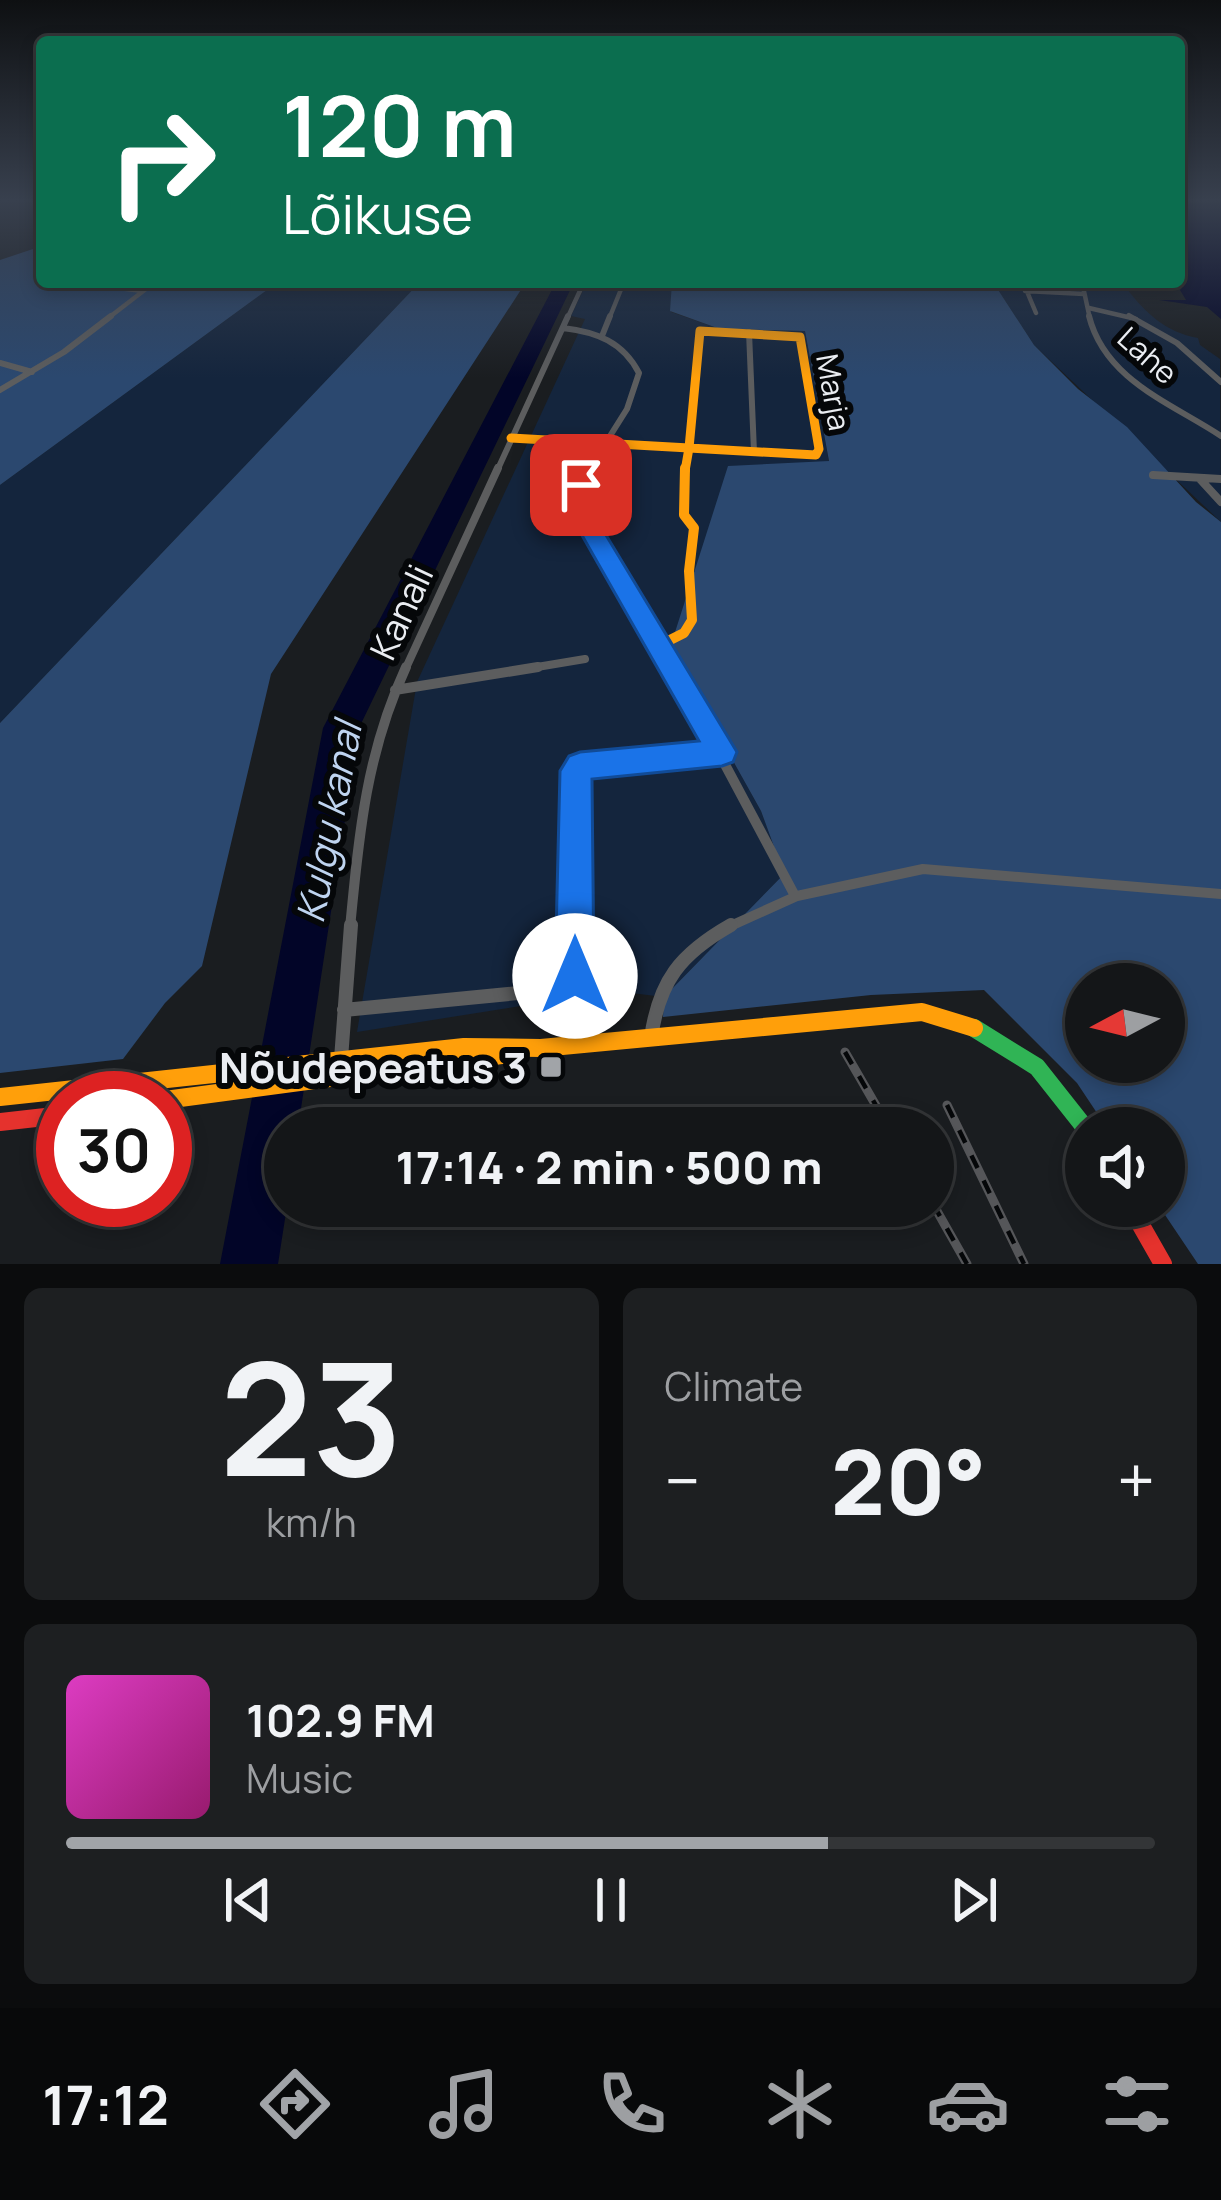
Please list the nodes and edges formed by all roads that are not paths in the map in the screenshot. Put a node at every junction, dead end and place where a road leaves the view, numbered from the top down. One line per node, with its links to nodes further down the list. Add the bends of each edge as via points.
1 (118, 288): 8 (street)
2 (147, 288): 8 (street)
3 (581, 288): 12 (street, Kanali)
4 (622, 288): 14 (street)
5 (1025, 288): 11 (street)
6 (1039, 288): 9 (street)
7 (1083, 288): 9 (street, Lahe)
8 (143, 291): 16 (street)
9 (1084, 294): 10 (street, Lahe)
10 (1089, 308): 17 (street, via 1122,310); 19 (street, Lahe, via 1107,356)
11 (1036, 313)
12 (563, 328): 14 (street); 20 (street, Kanali)
13 (748, 332): 22 (street, via 700,331); 23 (street); 23 (street, Marja, via 800,337 819,449)
14 (602, 336): 21 (street, via 626,349 639,373)
15 (0, 363): 16 (street)
16 (32, 371): 18 (street)
17 (1221, 382)
18 (0, 390)
19 (1221, 436)
20 (511, 439): 21 (street); 30 (street, Kanali)
21 (605, 443): 22 (street); 28 (street, via 579,497)
22 (689, 448): 23 (street); 28 (street, via 684,515 694,528 688,574 695,619 688,632)
23 (754, 452)
24 (1153, 475): 25 (street)
25 (1199, 478): 26 (street); 27 (street)
26 (1221, 479)
27 (1221, 502)
28 (659, 645): 31 (street)
29 (585, 659): 30 (street)
30 (395, 690): 34 (street, Kanali, via 370,768)
31 (722, 752): 32 (street); 34 (street, via 576,771 575,976 560,989)
32 (794, 894): 33 (street, via 923,868); 35 (street, via 693,949 668,974 652,1005)
33 (1221, 894)
34 (344, 1010): 37 (street, Kanali)
35 (651, 1038): 36 (street); 40 (street, via 922,1012 1004,1041)
36 (541, 1048): 37 (street); 38 (street)
37 (337, 1060): 39 (street)
38 (192, 1096)
39 (0, 1097)
40 (1068, 1107)
41 (36, 1118): 42 (street)
42 (0, 1122)
43 (1142, 1227): 44 (street)
44 (1163, 1264)

